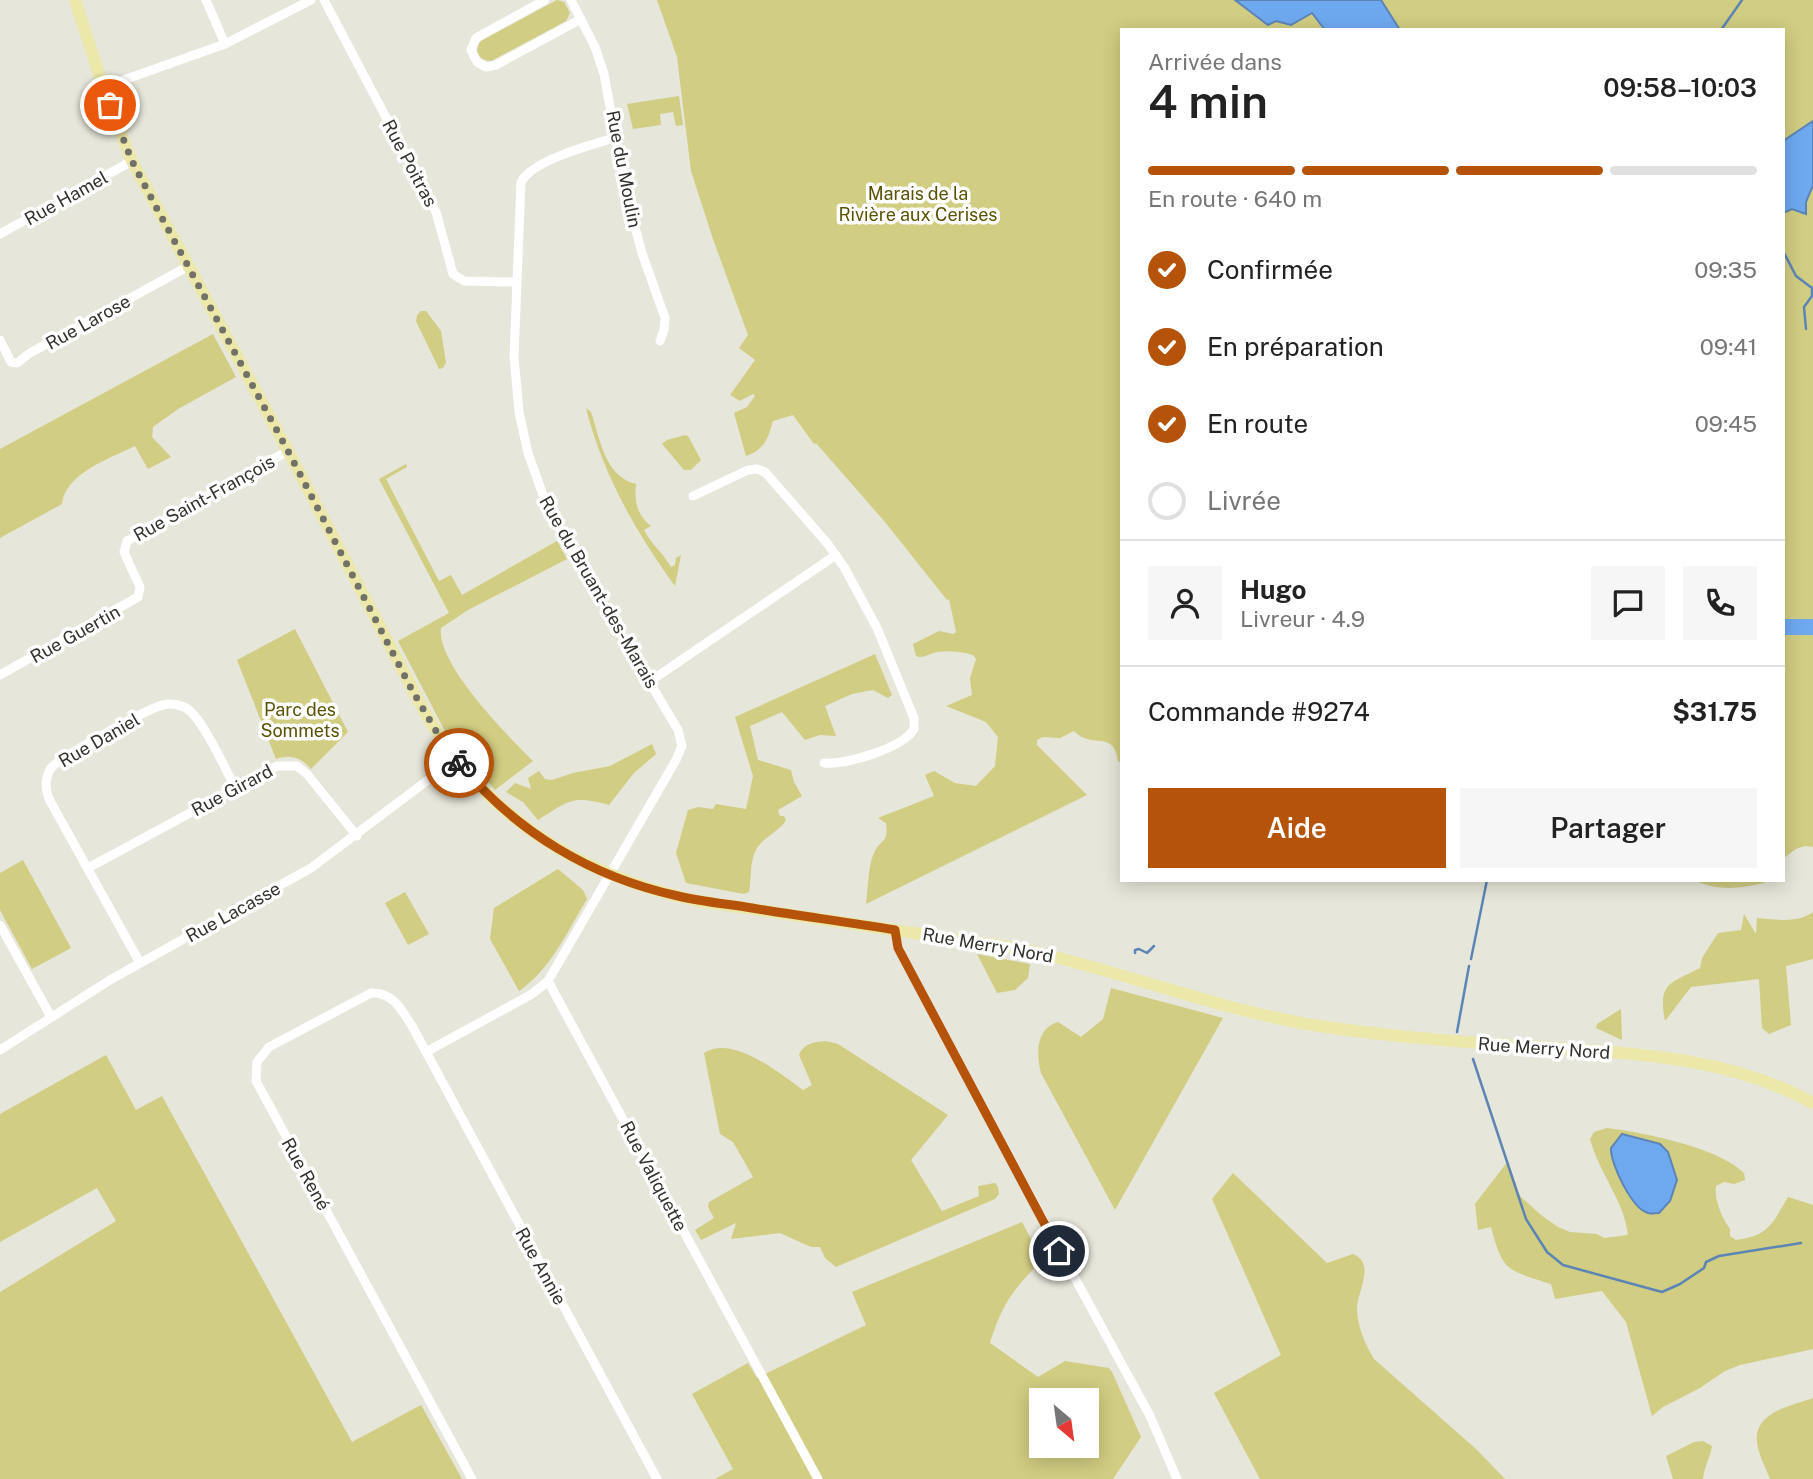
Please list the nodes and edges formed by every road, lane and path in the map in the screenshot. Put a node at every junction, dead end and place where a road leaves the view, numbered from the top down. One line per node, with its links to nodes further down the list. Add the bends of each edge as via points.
1 (75, 0): 9 (main road, Rue Merry Nord)
2 (206, 0): 8 (street)
3 (311, 0): 8 (street)
4 (324, 0): 14 (street, Rue Poitras, via 436,212 453,274 464,281)
5 (545, 0): 7 (street, via 476,38 471,50 477,62 486,67 496,65)
6 (570, 0): 7 (street, Rue du Moulin)
7 (581, 19): 10 (street, Rue du Moulin, via 604,74)
8 (225, 44): 9 (street)
9 (104, 87): 11 (main road, Rue Merry Nord)
10 (614, 138): 14 (street, Rue du Bruant-des-Marais, via 563,154 523,178); 16 (street, Rue du Moulin, via 636,233 665,318)
11 (132, 161): 12 (street, Rue Hamel); 13 (main road, Rue Merry Nord)
12 (0, 234)
13 (187, 267): 15 (street, Rue Larose, via 17,363 11,362); 17 (main road, Rue Merry Nord)
14 (516, 282): 22 (street, Rue du Bruant-des-Marais, via 516,394 535,476 564,538)
15 (0, 340)
16 (660, 341)
17 (288, 451): 19 (street, Rue Saint-François, via 131,539); 23 (main road, Rue Merry Nord, via 412,690)
18 (693, 496): 20 (street, via 748,470 761,470)
19 (124, 548): 21 (street, Rue Guertin, via 141,587 138,597)
20 (836, 555): 22 (street); 24 (street, via 874,622 915,726 904,740 858,760)
21 (0, 675)
22 (649, 682): 28 (street, Rue du Bruant-des-Marais, via 681,735 682,746)
23 (456, 759): 26 (street, Rue Lacasse); 28 (main road, Rue Merry Nord, via 491,799 532,833)
24 (824, 763)
25 (235, 787): 26 (street, Rue Girard, via 277,766 297,766); 27 (street, Rue Girard); 27 (street, Rue Daniel, via 193,713 176,704 152,709 60,761 48,775 49,799)
26 (357, 836): 31 (street, Rue Lacasse, via 303,874)
27 (88, 868): 31 (street, Rue Daniel)
28 (610, 875): 30 (main road, Rue Merry Nord, via 698,901); 32 (street)
29 (0, 925): 33 (street)
30 (895, 930): 36 (main road, Rue Merry Nord, via 1049,955 1319,1026 1704,1063 1759,1078); 40 (street, via 898,948 1150,1416)
31 (139, 963): 33 (street, Rue Lacasse)
32 (548, 981): 35 (street); 39 (street, Rue Valiquette)
33 (51, 1017): 34 (street, Rue Lacasse)
34 (0, 1050)
35 (426, 1052): 37 (street, Rue René, via 396,1002 382,993 371,993 269,1047 260,1056 254,1075); 38 (street, Rue Annie)
36 (1813, 1103)
37 (472, 1479)
38 (657, 1479)
39 (818, 1479)
40 (1177, 1479)

